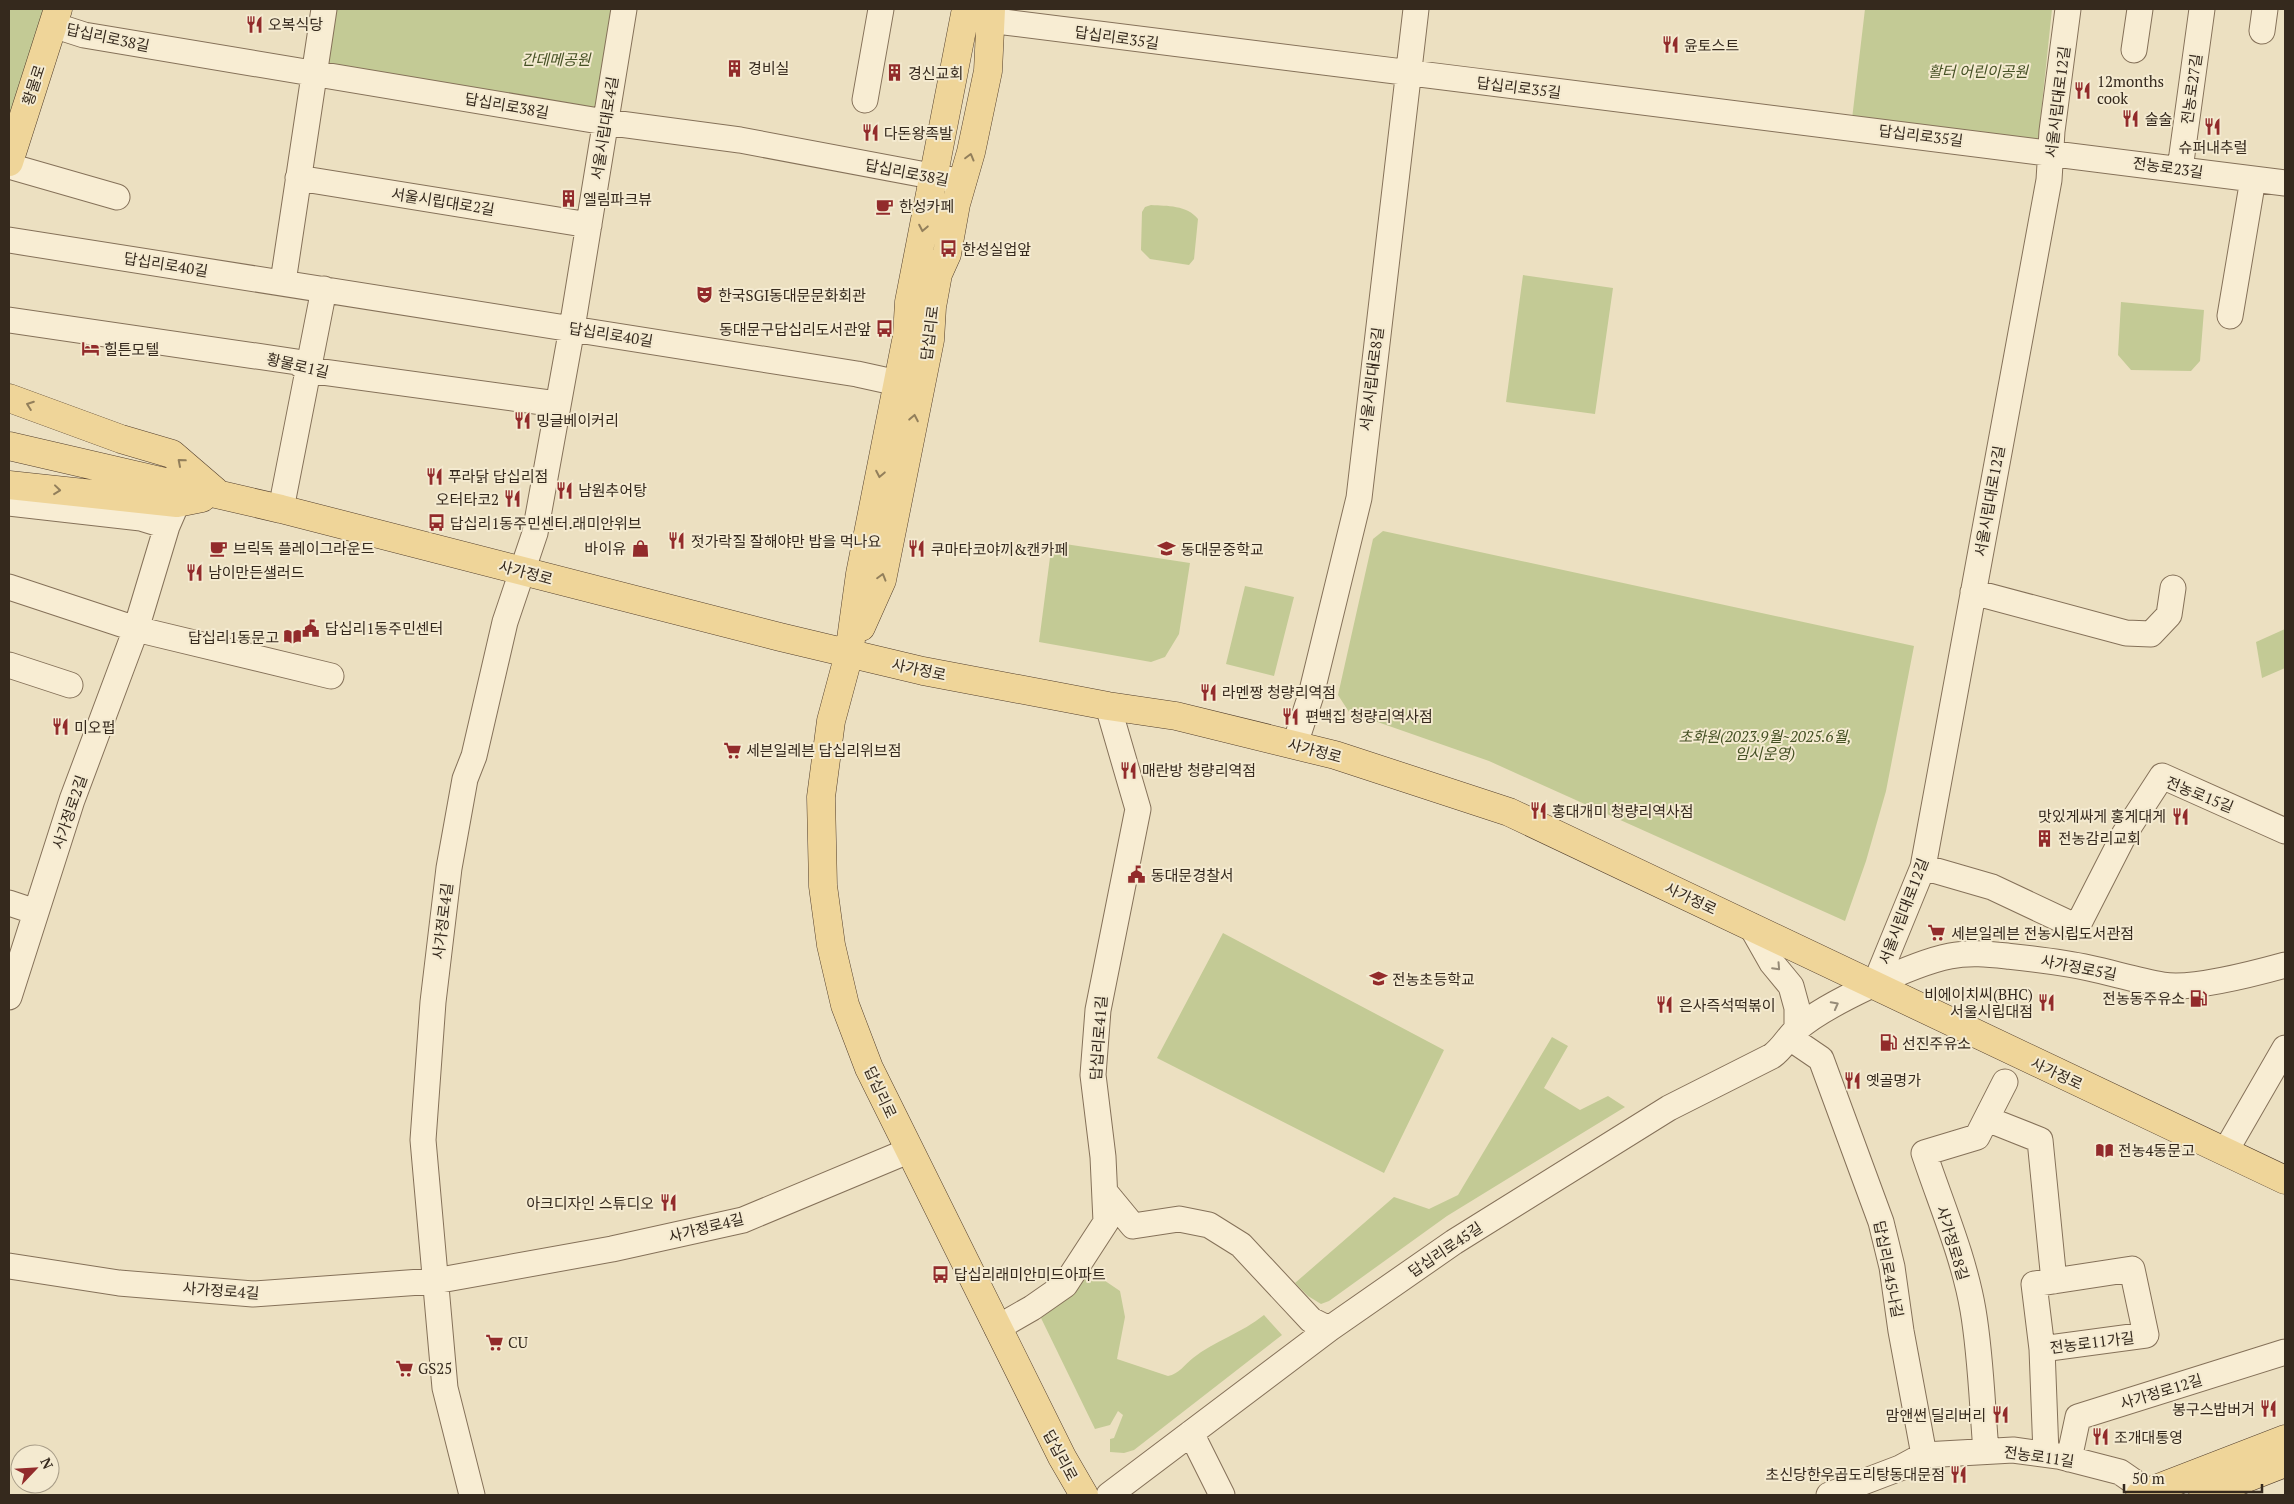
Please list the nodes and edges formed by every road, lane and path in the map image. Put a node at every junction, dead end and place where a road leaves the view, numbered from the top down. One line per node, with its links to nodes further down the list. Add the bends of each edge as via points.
1 (324, 9): 11 (street)
2 (624, 9): 14 (street, 서울시립대로4길)
3 (880, 9): 13 (street)
4 (1416, 9): 12 (street, 서울시립대로8길)
5 (2068, 9): 15 (street, 서울시립대로12길)
6 (2140, 9): 10 (street)
7 (2202, 9): 18 (street, 전농로27길)
8 (982, 13): 12 (street, 답십리로35길); 19 (main road, 답십리로); 22 (main road, 답십리로, one-way to 8, via 988,71)
9 (55, 17): 11 (street, 답십리로38길, via 84,35); 16 (main road, 황물로)
10 (2134, 50)
11 (314, 73): 14 (street, 답십리로38길); 20 (street)
12 (1408, 73): 15 (street, 답십리로35길); 52 (street, 서울시립대로8길, via 1359,498 1312,696)
13 (865, 100)
14 (605, 122): 19 (street, 답십리로38길, via 740,140); 25 (street, 서울시립대로4길)
15 (2050, 152): 18 (street, 전농로23길); 45 (street, 서울시립대로12길, via 2047,190)
16 (9, 162)
17 (9, 166): 24 (street)
18 (2180, 169): 21 (street, 전농로23길)
19 (933, 177): 22 (street, 답십리로38길); 33 (main road, 답십리로, one-way to 33, via 909,302 907,336)
20 (298, 178): 25 (street, 서울시립대로2길); 27 (street)
21 (2253, 179): 23 (street, 전농로23길); 29 (street)
22 (963, 182): 47 (main road, 답십리로, one-way to 22, via 882,580 930,340 933,298 938,274 947,254)
23 (2285, 183)
24 (117, 197)
25 (589, 225): 31 (street, 서울시립대로4길)
26 (9, 240): 27 (street, 답십리로40길)
27 (282, 282): 28 (street, 답십리로40길)
28 (324, 289): 31 (street, 답십리로40길); 32 (street)
29 (2230, 316)
30 (9, 320): 32 (street, 황물로1길, via 297,362)
31 (572, 328): 33 (street, 답십리로40길); 35 (street, 서울시립대로4길)
32 (308, 370): 35 (street, 황물로1길); 40 (street)
33 (898, 383): 47 (main road, 답십리로, one-way to 47, via 860,574)
34 (9, 398): 38 (main road, one-way to 34, via 172,454)
35 (557, 404): 42 (street, 서울시립대로4길, via 535,532)
36 (9, 446): 38 (main road, 사가정로)
37 (9, 485): 41 (main road, one-way to 41)
38 (218, 494): 40 (main road, 사가정로); 41 (main road)
39 (9, 503): 41 (street, via 141,518)
40 (281, 509): 42 (main road, 사가정로)
41 (172, 515): 46 (street, 사가정로2길)
42 (522, 570): 47 (main road, 사가정로); 70 (street, 사가정로4길, via 505,622 474,756 465,779 441,928 423,1140)
43 (9, 587): 46 (street)
44 (2173, 588): 45 (street, via 2169,616 2151,634 2126,633)
45 (1974, 592): 54 (street, 서울시립대로12길)
46 (136, 628): 49 (street); 56 (street, 사가정로2길, via 72,800)
47 (849, 654): 51 (main road, 사가정로); 65 (main road, 답십리로, via 832,721 823,780 821,826 825,912 844,1005)
48 (9, 666): 50 (street)
49 (331, 676)
50 (70, 685)
51 (1108, 706): 52 (main road, 사가정로, via 1176,716); 68 (street, 답십리로41길, via 1138,809 1098,1010 1093,1075)
52 (1295, 744): 57 (main road, 사가정로, via 1508,812)
53 (2285, 831): 54 (street, 전농로15길, via 2162,776 2125,833 2077,927 1992,886)
54 (1923, 867): 59 (street, 서울시립대로12길)
55 (9, 903): 56 (street)
56 (36, 912): 60 (street, 사가정로2길)
57 (1751, 926): 59 (main road, 사가정로); 61 (street, one-way to 61, via 1772,963 1791,986 1797,1008)
58 (2285, 965): 59 (street, 사가정로5길, via 2230,978 2164,986 2087,967 1985,954 1931,961)
59 (1875, 984): 61 (street, 답십리로45길, one-way to 59, via 1827,1009); 66 (main road, 사가정로)
60 (9, 997)
61 (1798, 1036): 73 (street, 답십리로45길, via 1772,1056 1669,1108 1454,1242); 79 (street, 답십리로45나길, via 1820,1060 1881,1222 1892,1266)
62 (2285, 1048): 66 (street)
63 (2005, 1082): 64 (street, 사가정로8길)
64 (1987, 1119): 71 (street, via 2040,1140); 78 (street, 사가정로8길, via 1977,1137 1924,1153 1973,1308 1981,1361)
65 (908, 1151): 70 (street, 사가정로4길, via 743,1220 612,1249); 72 (main road, 답십리로)
66 (2225, 1152): 67 (main road, 사가정로)
67 (2285, 1180)
68 (1105, 1192): 72 (street, 답십리로41길, via 1106,1222 1065,1285); 73 (street, via 1133,1226 1179,1219 1209,1225 1241,1245 1311,1320)
69 (9, 1266): 70 (street, 사가정로4길, via 119,1282 253,1294)
70 (435, 1281): 82 (street, 사가정로4길, via 445,1388)
71 (2054, 1281): 74 (street, 전농로11가길, via 2034,1284); 74 (street, 전농로11가길, via 2132,1269 2146,1335)
72 (997, 1328): 83 (main road, 답십리로)
73 (1329, 1329): 76 (street, 답십리로45길)
74 (2042, 1348): 80 (street, 전농로11가길)
75 (2285, 1352): 80 (street, 사가정로12길, via 2078,1417)
76 (1190, 1433): 84 (street, 답십리로45길); 85 (street)
77 (2285, 1439): 87 (main road)
78 (1986, 1451): 79 (street, 전농로11길); 80 (street, 전농로11길, via 2013,1450)
79 (1924, 1454): 86 (street, via 1900,1468)
80 (2058, 1457): 87 (street, 전농로11길, via 2120,1472 2133,1481)
81 (2285, 1463): 88 (main road)
82 (472, 1495)
83 (1084, 1495)
84 (1109, 1495)
85 (1222, 1495)
86 (1829, 1495)
87 (2143, 1495)
88 (2203, 1495)

